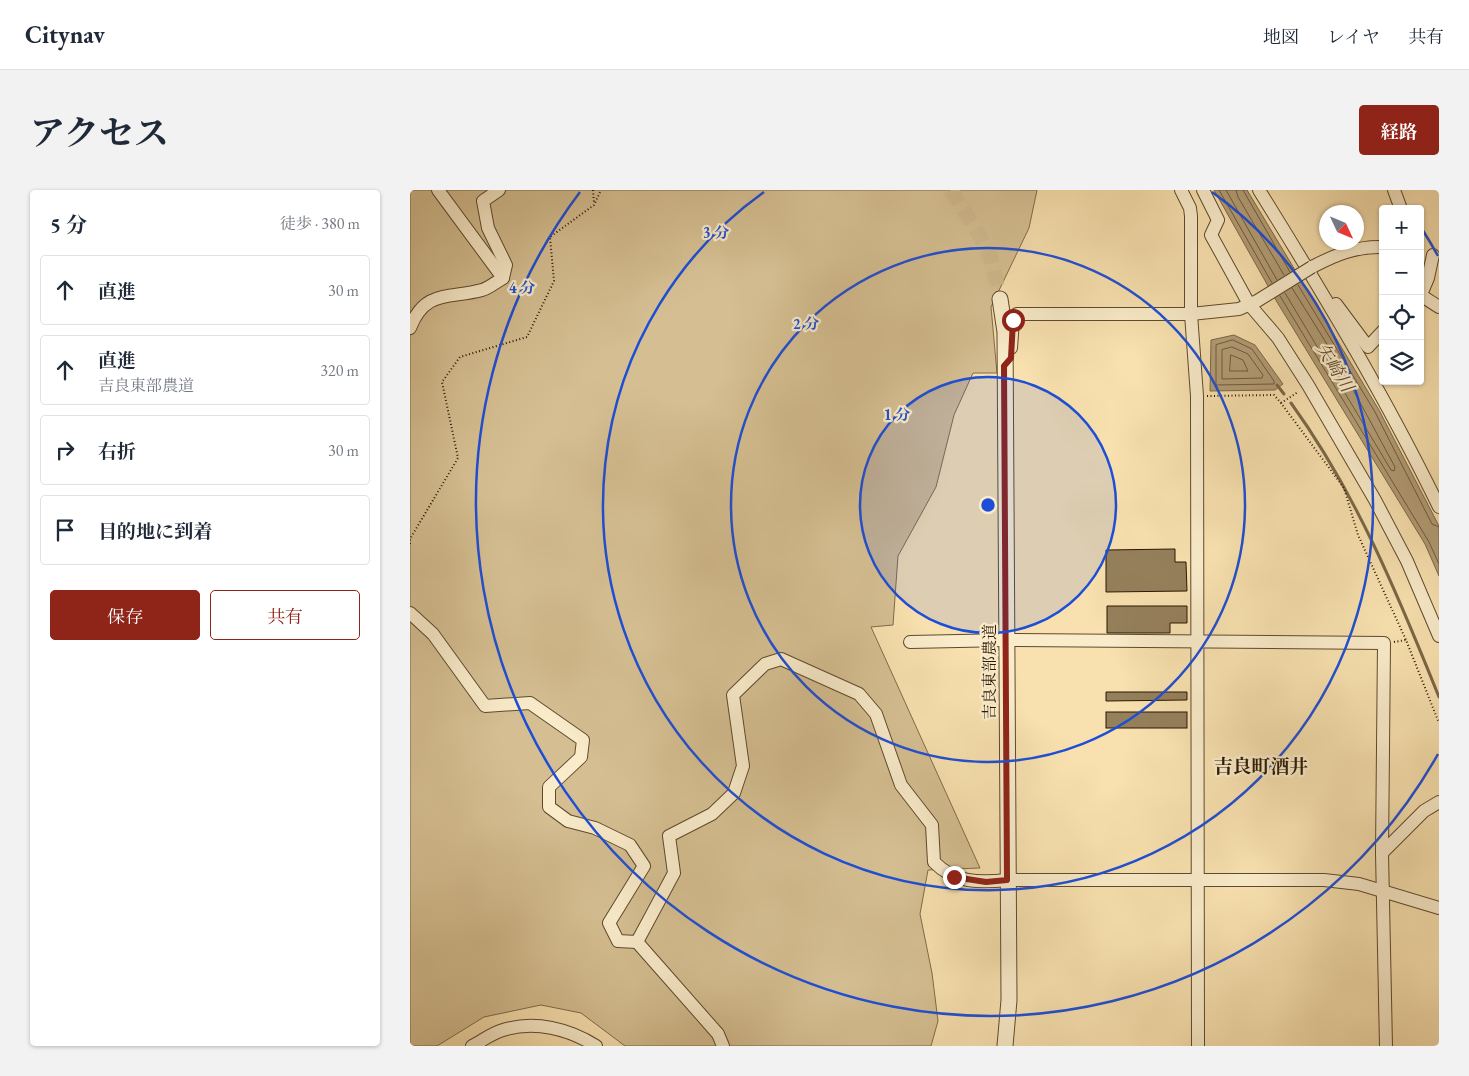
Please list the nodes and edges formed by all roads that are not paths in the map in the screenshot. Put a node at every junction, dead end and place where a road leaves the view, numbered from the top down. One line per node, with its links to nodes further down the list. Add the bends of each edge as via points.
1 (438, 190): 10 (street)
2 (499, 190): 10 (street, via 483,201 488,228 506,265)
3 (1181, 190): 17 (street, via 1191,216)
4 (1203, 190): 15 (street, via 1218,220 1211,235)
5 (1259, 190): 14 (street)
6 (1394, 190): 7 (street)
7 (1399, 205)
8 (1379, 247): 15 (street, bridge, via 1339,253)
9 (1431, 254): 11 (street)
10 (503, 278): 18 (street, via 484,289 435,298 416,313)
11 (1421, 295)
12 (1424, 298): 16 (street)
13 (1000, 299): 20 (street, 吉良東部農道, via 1005,332)
14 (1326, 299): 19 (street, via 1334,301 1368,347); 21 (street, via 1409,446)
15 (1253, 303): 17 (street, via 1239,309); 23 (street, via 1308,386 1384,518)
16 (1439, 306)
17 (1191, 314): 20 (street, via 1017,314 1013,320 1011,358); 26 (street, via 1197,396)
18 (410, 328)
19 (1379, 335)
20 (1004, 366): 24 (street, 吉良東部農道)
21 (1439, 507)
22 (410, 613): 33 (street, via 433,634 485,706 530,703 583,740 582,757 548,787 549,807 568,821 595,828 630,845 644,866 609,924 618,941)
23 (1439, 636)
24 (1007, 640): 25 (street); 26 (street); 30 (street, 吉良東部農道)
25 (910, 642)
26 (1197, 642): 28 (street, via 1384,643); 29 (street)
27 (1439, 802): 28 (street, via 1424,812)
28 (1382, 854): 31 (street)
29 (1197, 879): 30 (street); 31 (street, via 1324,880); 38 (street)
30 (1007, 880): 33 (street, via 974,881 954,877 943,870 933,858 932,825 901,785 876,714 859,694 781,659 765,664 733,695 742,766 734,793 712,814 669,836 674,873); 37 (street, 吉良東部農道, via 1009,1000)
31 (1384, 890): 32 (street); 39 (street)
32 (1439, 908)
33 (637, 942): 36 (street, via 718,1034)
34 (472, 1046): 35 (street, via 503,1030 543,1026 576,1034)
35 (596, 1046)
36 (724, 1046)
37 (1005, 1046)
38 (1198, 1046)
39 (1386, 1046)

